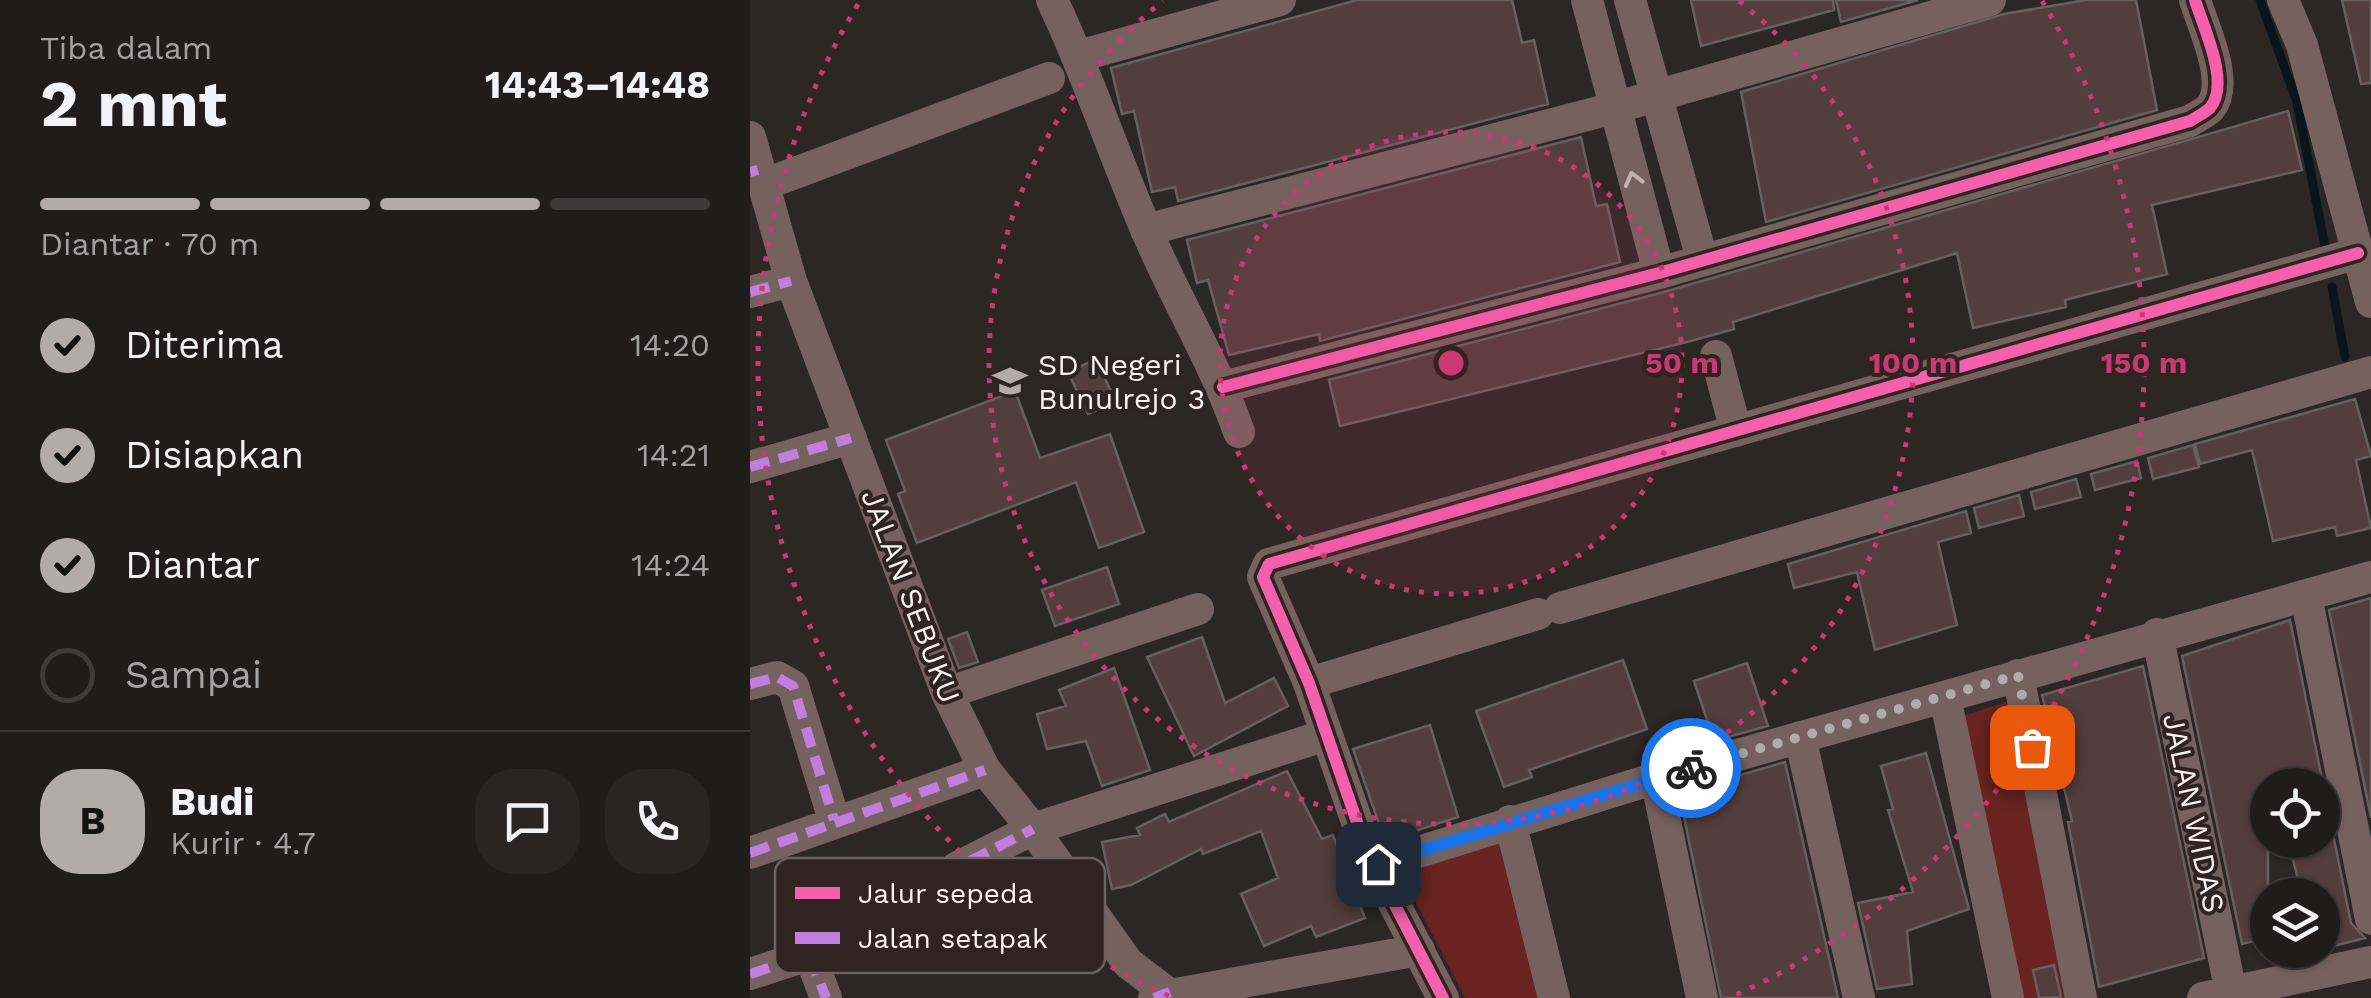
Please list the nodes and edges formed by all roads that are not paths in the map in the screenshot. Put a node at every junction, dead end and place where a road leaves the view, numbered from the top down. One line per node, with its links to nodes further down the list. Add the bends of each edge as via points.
1 (1052, 0): 8 (street)
2 (1280, 0): 8 (street)
3 (1586, 0): 11 (street)
4 (1630, 0): 10 (street)
5 (1990, 0): 10 (street)
6 (2195, 0): 17 (street, via 2217,91 2211,107 2190,121)
7 (2283, 0): 14 (street)
8 (1079, 56): 15 (street)
9 (1049, 78): 13 (street)
10 (1656, 96): 11 (street); 17 (street)
11 (1614, 108): 15 (street); 18 (street, one-way to 11)
12 (750, 137): 13 (street, JALAN SEBUKU)
13 (757, 176): 19 (street, JALAN SEBUKU)
14 (2357, 197): 16 (street)
15 (1146, 230): 24 (street)
16 (2358, 254): 21 (street); 26 (street)
17 (1702, 259): 18 (street)
18 (1659, 273): 24 (street)
19 (790, 280): 20 (street); 27 (street, JALAN SEBUKU)
20 (750, 292)
21 (2371, 302)
22 (1716, 356): 26 (street)
23 (2371, 372): 34 (street)
24 (1223, 387): 25 (street)
25 (1239, 432)
26 (1736, 432): 34 (street, via 1276,560 1263,571)
27 (851, 438): 28 (street); 36 (street, JALAN SEBUKU)
28 (750, 467)
29 (2371, 576): 30 (street)
30 (2306, 596): 32 (street); 49 (street)
31 (1198, 609): 36 (street)
32 (2157, 634): 33 (street); 56 (street, JALAN WIDAS)
33 (2018, 675): 37 (street); 64 (street)
34 (1309, 682): 48 (street, via 1367,851)
35 (750, 684): 42 (street, via 778,677 793,686)
36 (947, 693): 40 (street, JALAN SEBUKU)
37 (1945, 697): 39 (street); 63 (street)
38 (1324, 736): 44 (street)
39 (1800, 737): 41 (street); 62 (street)
40 (984, 770): 42 (street); 44 (street, JALAN SEBUKU)
41 (1656, 778): 43 (street); 61 (street)
42 (834, 820): 45 (street)
43 (1510, 822): 48 (street); 60 (street)
44 (1033, 829): 46 (street); 47 (street, JALAN SEBUKU)
45 (750, 853)
46 (976, 858)
47 (1054, 858)
48 (1378, 864): 51 (street)
49 (2371, 919)
50 (1105, 931): 57 (street, JALAN SEBUKU, via 1128,963)
51 (1420, 950): 57 (street); 59 (street)
52 (2371, 962): 56 (street, JALAN WIDAS)
53 (775, 966): 55 (street)
54 (816, 973): 58 (street)
55 (750, 974)
56 (2217, 995)
57 (1166, 996)
58 (826, 998)
59 (1444, 998)
60 (1554, 998)
61 (1702, 998)
62 (1859, 998)
63 (2008, 998)
64 (2081, 998)

